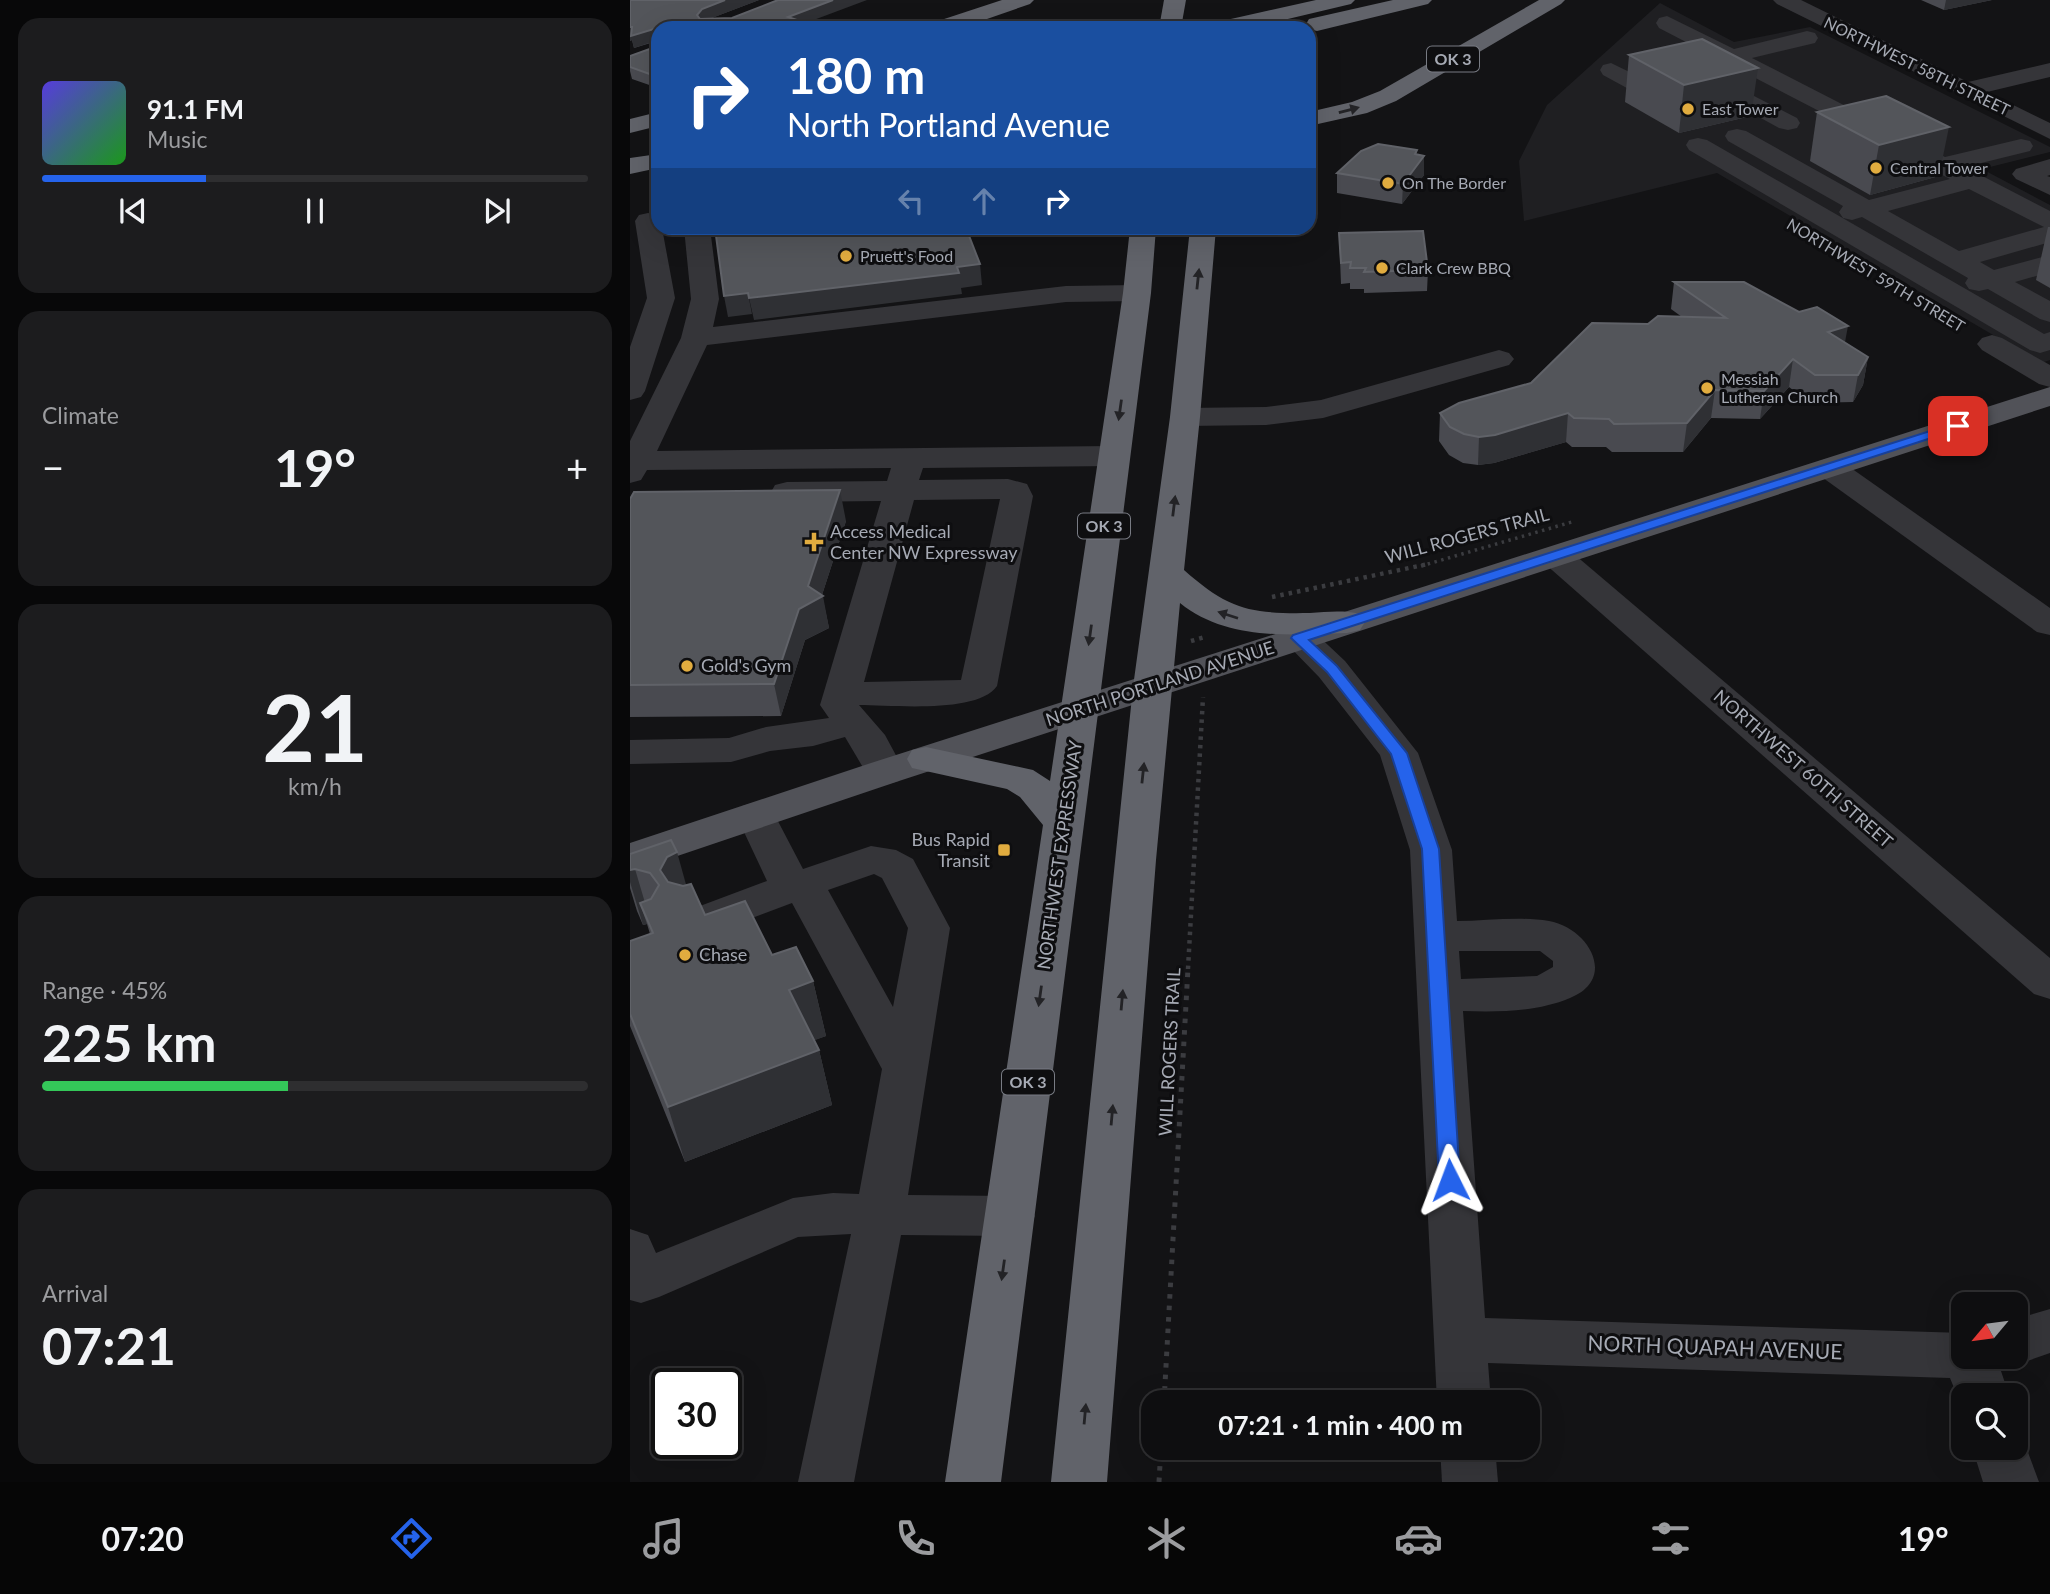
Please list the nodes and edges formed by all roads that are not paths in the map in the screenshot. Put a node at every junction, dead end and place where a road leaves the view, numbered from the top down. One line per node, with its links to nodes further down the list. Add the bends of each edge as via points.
1 (1023, 0): 7 (highway)
2 (1175, 0): 8 (highway)
3 (1344, 0): 9 (highway)
4 (1421, 0): 10 (highway)
5 (1554, 0): 22 (highway, OK 3, one-way to 5, via 1388,96)
6 (1789, 7): 17 (street, NORTHWEST 58TH STREET)
7 (961, 21)
8 (1172, 21)
9 (1226, 21)
10 (1316, 24)
11 (1660, 29): 13 (street)
12 (1807, 38): 13 (street)
13 (1717, 68): 24 (street); 26 (street)
14 (1611, 70): 18 (street)
15 (2046, 74): 16 (street)
16 (1998, 82): 17 (street); 20 (street)
17 (1959, 87): 19 (street); 21 (street, NORTHWEST 58TH STREET)
18 (1644, 88)
19 (1916, 92)
20 (2043, 108): 21 (street)
21 (2017, 116): 27 (street, NORTHWEST 58TH STREET)
22 (1316, 117)
23 (651, 121): 25 (highway)
24 (1788, 123)
25 (630, 126)
26 (1871, 128): 29 (street); 38 (street)
27 (2050, 132)
28 (1737, 136): 34 (street)
29 (1832, 137)
30 (651, 142): 32 (highway)
31 (1806, 144): 34 (street)
32 (630, 146)
33 (2021, 146): 38 (street)
34 (1768, 153): 41 (street)
35 (651, 162): 36 (highway)
36 (630, 166)
37 (2050, 167): 39 (street, via 2025,174)
38 (1943, 177): 40 (street); 45 (street); 45 (street, via 1972,181)
39 (2050, 187)
40 (1898, 200): 41 (street); 49 (street)
41 (1866, 209): 42 (street); 50 (street)
42 (1826, 219): 44 (street); 44 (street, NORTHWEST 59TH STREET, via 1700,158); 53 (street)
43 (648, 221): 55 (street)
44 (1796, 227): 57 (street, NORTHWEST 59TH STREET)
45 (2045, 231): 49 (street)
46 (698, 235): 59 (street, via 705,299)
47 (1142, 235): 54 (highway, NORTHWEST EXPRESSWAY / OK 3)
48 (1202, 235): 65 (highway, one-way to 48)
49 (1989, 251): 50 (street)
50 (1956, 260): 52 (street)
51 (2050, 263): 52 (street)
52 (1992, 280): 53 (street); 58 (street)
53 (1950, 292): 57 (street); 60 (street, via 2040,344)
54 (1137, 293): 59 (street, via 1066,294); 66 (highway, NORTHWEST EXPRESSWAY / OK 3, one-way to 66)
55 (661, 298): 56 (street); 63 (street)
56 (630, 300)
57 (1920, 301): 62 (street, NORTHWEST 59TH STREET)
58 (2050, 313)
59 (696, 338): 67 (street)
60 (2050, 341)
61 (1499, 359): 65 (street, via 1323,409)
62 (2050, 378)
63 (630, 391)
64 (2050, 396): 68 (main road, NORTH PORTLAND AVENUE)
65 (1185, 417): 72 (highway, one-way to 65)
66 (1113, 456): 69 (street); 78 (highway, NORTHWEST EXPRESSWAY / OK 3, one-way to 78)
67 (634, 467): 69 (street)
68 (1830, 468): 71 (main road, NORTH PORTLAND AVENUE); 74 (street)
69 (905, 474): 70 (street); 77 (street); 77 (street, via 1008,489 1017,496 978,686 964,692)
70 (752, 492)
71 (1556, 556): 73 (main road, NORTH PORTLAND AVENUE); 88 (street, NORTHWEST 60TH STREET)
72 (1166, 573): 73 (highway, one-way to 72, via 1268,623 1231,617 1207,606); 76 (highway)
73 (1346, 622): 75 (main road, NORTH PORTLAND AVENUE)
74 (2050, 624)
75 (1299, 638): 76 (main road, NORTH PORTLAND AVENUE); 87 (street, via 1332,669 1399,753 1387,768 1431,849)
76 (1152, 687): 78 (main road, NORTH PORTLAND AVENUE); 103 (highway, one-way to 76)
77 (848, 708): 79 (street, via 813,734 774,737 731,750); 81 (street)
78 (1080, 710): 80 (main road, NORTH PORTLAND AVENUE); 83 (highway, NORTHWEST EXPRESSWAY / OK 3)
79 (630, 752)
80 (926, 759): 81 (main road, NORTH PORTLAND AVENUE); 83 (highway, via 1019,779 1034,788)
81 (885, 772): 82 (main road, NORTH PORTLAND AVENUE)
82 (756, 815): 84 (main road, NORTH PORTLAND AVENUE); 85 (street)
83 (1064, 823): 92 (highway, NORTHWEST EXPRESSWAY / OK 3, one-way to 92)
84 (630, 858)
85 (797, 886): 86 (street); 90 (street); 90 (street, via 871,860 898,869 929,928)
86 (699, 923)
87 (1436, 936): 89 (street); 89 (street, via 1548,936 1561,942 1575,965 1562,986 1545,993)
88 (2050, 983)
89 (1439, 995): 96 (street)
90 (905, 1069): 91 (street)
91 (880, 1215): 92 (street); 93 (street, via 793,1218); 101 (street)
92 (1010, 1216): 102 (highway, NORTHWEST EXPRESSWAY / OK 3, one-way to 102)
93 (634, 1273)
94 (2050, 1331): 95 (street)
95 (2028, 1338)
96 (1459, 1340): 97 (street, NORTH QUAPAH AVENUE); 98 (street)
97 (1951, 1356)
98 (1463, 1390)
99 (1469, 1460): 104 (street)
100 (2003, 1460): 105 (street)
101 (826, 1482)
102 (974, 1482)
103 (1079, 1482)
104 (1470, 1482)
105 (2011, 1482)

